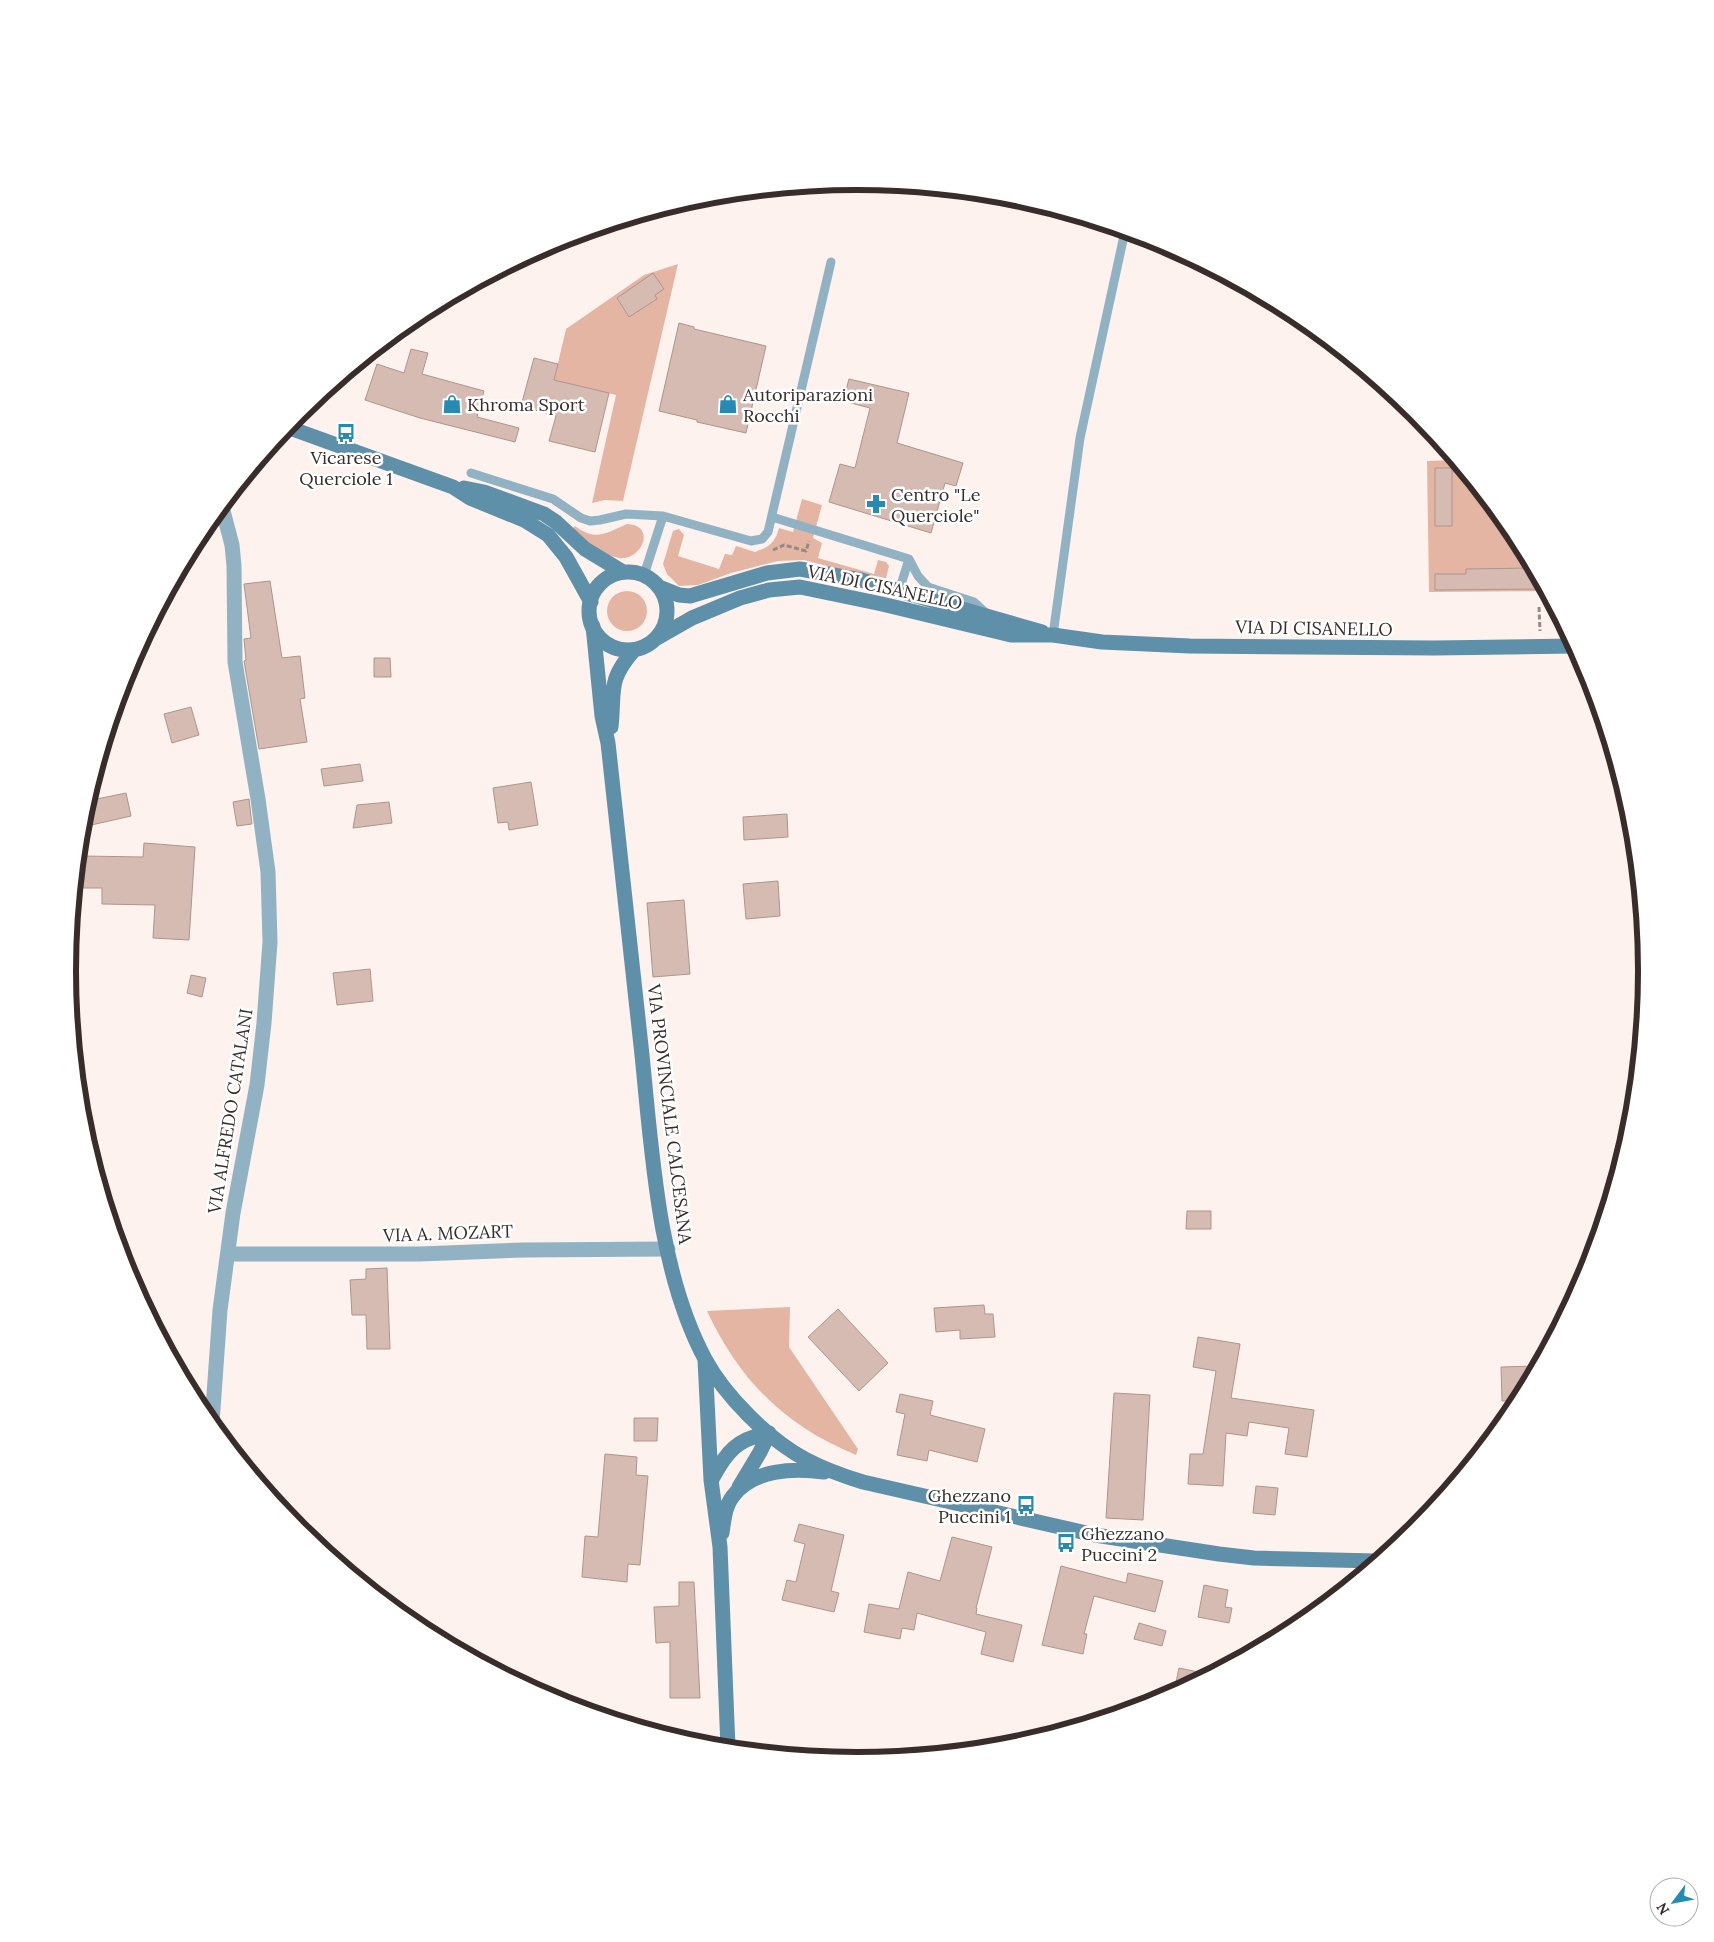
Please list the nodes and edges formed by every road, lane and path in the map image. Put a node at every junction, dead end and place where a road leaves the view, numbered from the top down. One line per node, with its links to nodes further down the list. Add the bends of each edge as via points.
1 (1124, 238): 19 (lane, via 1080,438)
2 (831, 262): 8 (lane)
3 (295, 430): 5 (main road)
4 (471, 473): 7 (lane, via 553,499 590,521 626,514)
5 (452, 487): 10 (main road, via 484,492 544,514 585,549); 14 (main road, via 548,535 566,557)
6 (224, 515): 26 (street, VIA ALFREDO CATALANI, via 234,566 236,672 258,800 270,899 270,942 260,1060 233,1213)
7 (664, 516): 8 (lane, via 755,541 767,534); 11 (lane)
8 (772, 517): 9 (lane)
9 (909, 559): 13 (lane); 17 (lane, via 928,587 974,602)
10 (623, 572): 11 (main road); 14 (main road, via 601,583)
11 (644, 575): 12 (main road)
12 (659, 587): 13 (main road, VIA DI CISANELLO, via 690,596 767,573 800,569); 20 (main road, via 667,605 667,617)
13 (899, 591): 15 (main road, via 894,600); 17 (main road, VIA DI CISANELLO)
14 (590, 602): 18 (main road)
15 (882, 604): 19 (main road, VIA DI CISANELLO, via 1011,636); 20 (main road, VIA DI CISANELLO, via 806,588 779,588 726,603)
16 (1539, 607): 22 (path)
17 (988, 615): 19 (main road, VIA DI CISANELLO)
18 (592, 626): 23 (main road, via 608,644); 24 (main road, VIA PROVINCIALE CALCESANA)
19 (1053, 635): 22 (main road, VIA DI CISANELLO, via 1102,642 1190,646)
20 (657, 638): 23 (main road)
21 (1566, 646): 22 (main road, VIA DI CISANELLO)
22 (1540, 647)
23 (634, 650): 24 (main road, VIA PROVINCIALE CALCESANA, via 614,680)
24 (608, 743): 25 (main road, VIA PROVINCIALE CALCESANA, via 649,1128)
25 (668, 1249): 26 (street, VIA A. MOZART); 27 (main road, VIA PROVINCIALE CALCESANA, via 677,1290)
26 (229, 1254): 28 (street, VIA ALFREDO CATALANI, via 220,1310)
27 (705, 1359): 29 (main road, VIA PROVINCIALE CALCESANA, via 738,1403); 31 (main road)
28 (213, 1412)
29 (769, 1432): 30 (main road, VIA PROVINCIALE CALCESANA, via 803,1458); 31 (main road, via 754,1435 736,1445 724,1456); 32 (main road)
30 (835, 1473): 32 (main road, via 803,1470 772,1473 757,1478); 34 (main road, VIA PROVINCIALE CALCESANA, via 1132,1542 1254,1558)
31 (712, 1480): 33 (main road)
32 (734, 1494): 33 (main road, via 726,1512)
33 (720, 1547): 35 (main road)
34 (1368, 1561)
35 (728, 1741)

